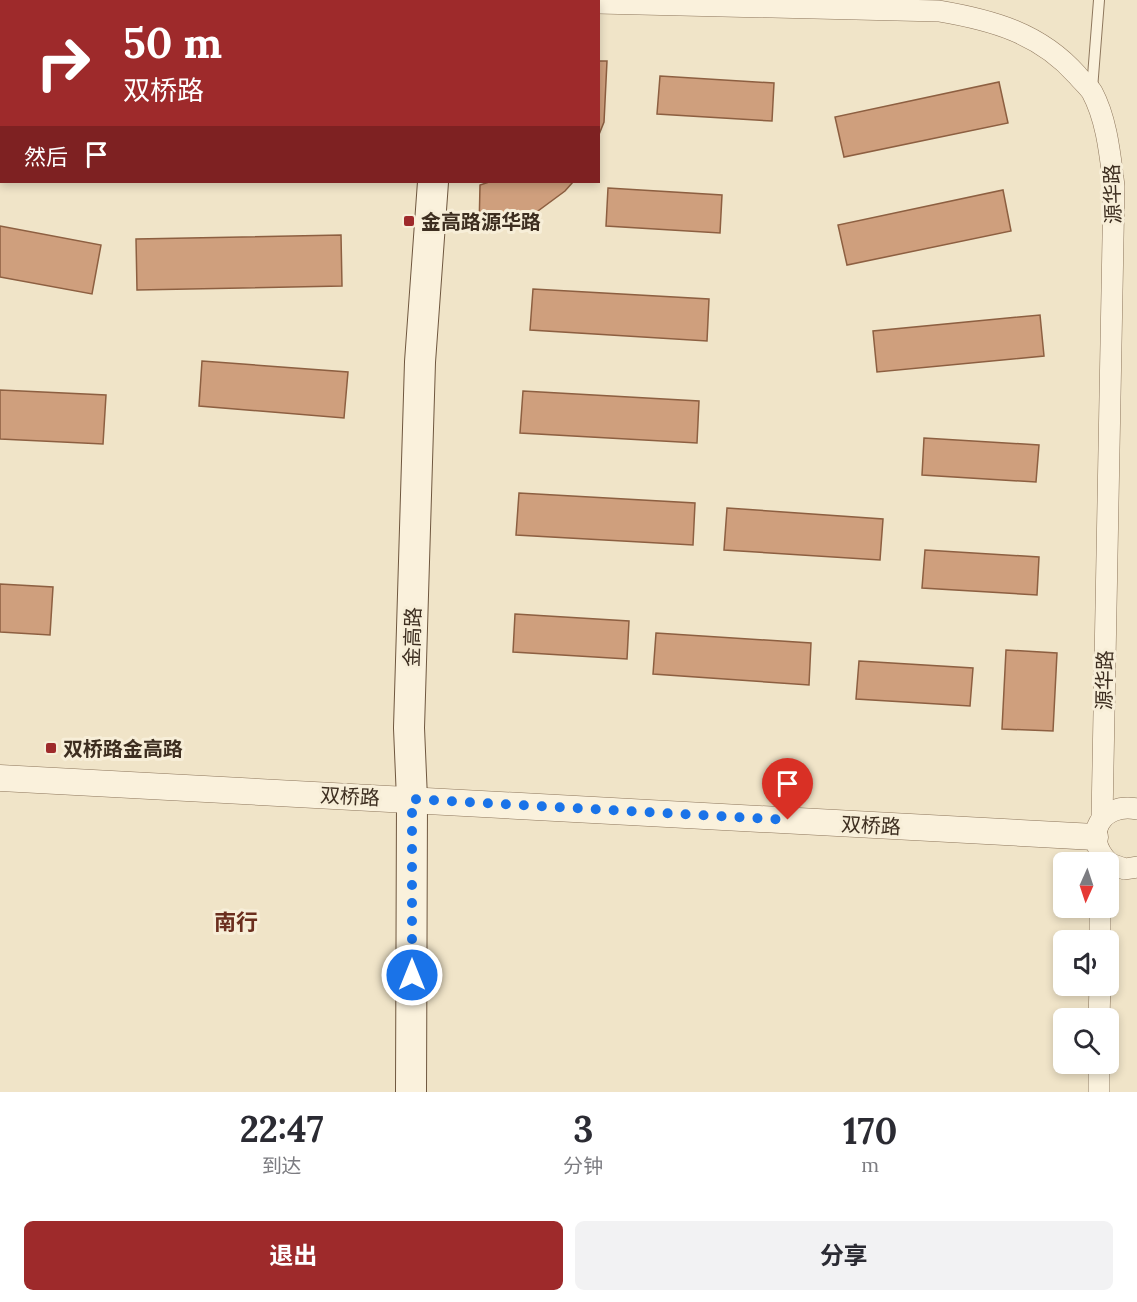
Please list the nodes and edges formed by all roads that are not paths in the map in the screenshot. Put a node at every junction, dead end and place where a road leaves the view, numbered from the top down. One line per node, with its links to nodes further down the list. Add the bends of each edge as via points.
1 (1099, 0): 3 (lane)
2 (600, 3): 3 (street, 源华路, via 939,11 987,19 1025,34 1061,57)
3 (1091, 92): 8 (street, 源华路, via 1108,136 1114,186)
4 (432, 183): 6 (main road, 金高路, via 420,362 409,728)
5 (0, 778): 6 (street, 双桥路)
6 (412, 799): 8 (street, 双桥路); 11 (main road, 金高路)
7 (1137, 809): 8 (street, via 1118,808)
8 (1102, 850): 9 (street, via 1125,869)
9 (1137, 867)
10 (1099, 1074): 12 (street)
11 (411, 1092)
12 (1099, 1092)

